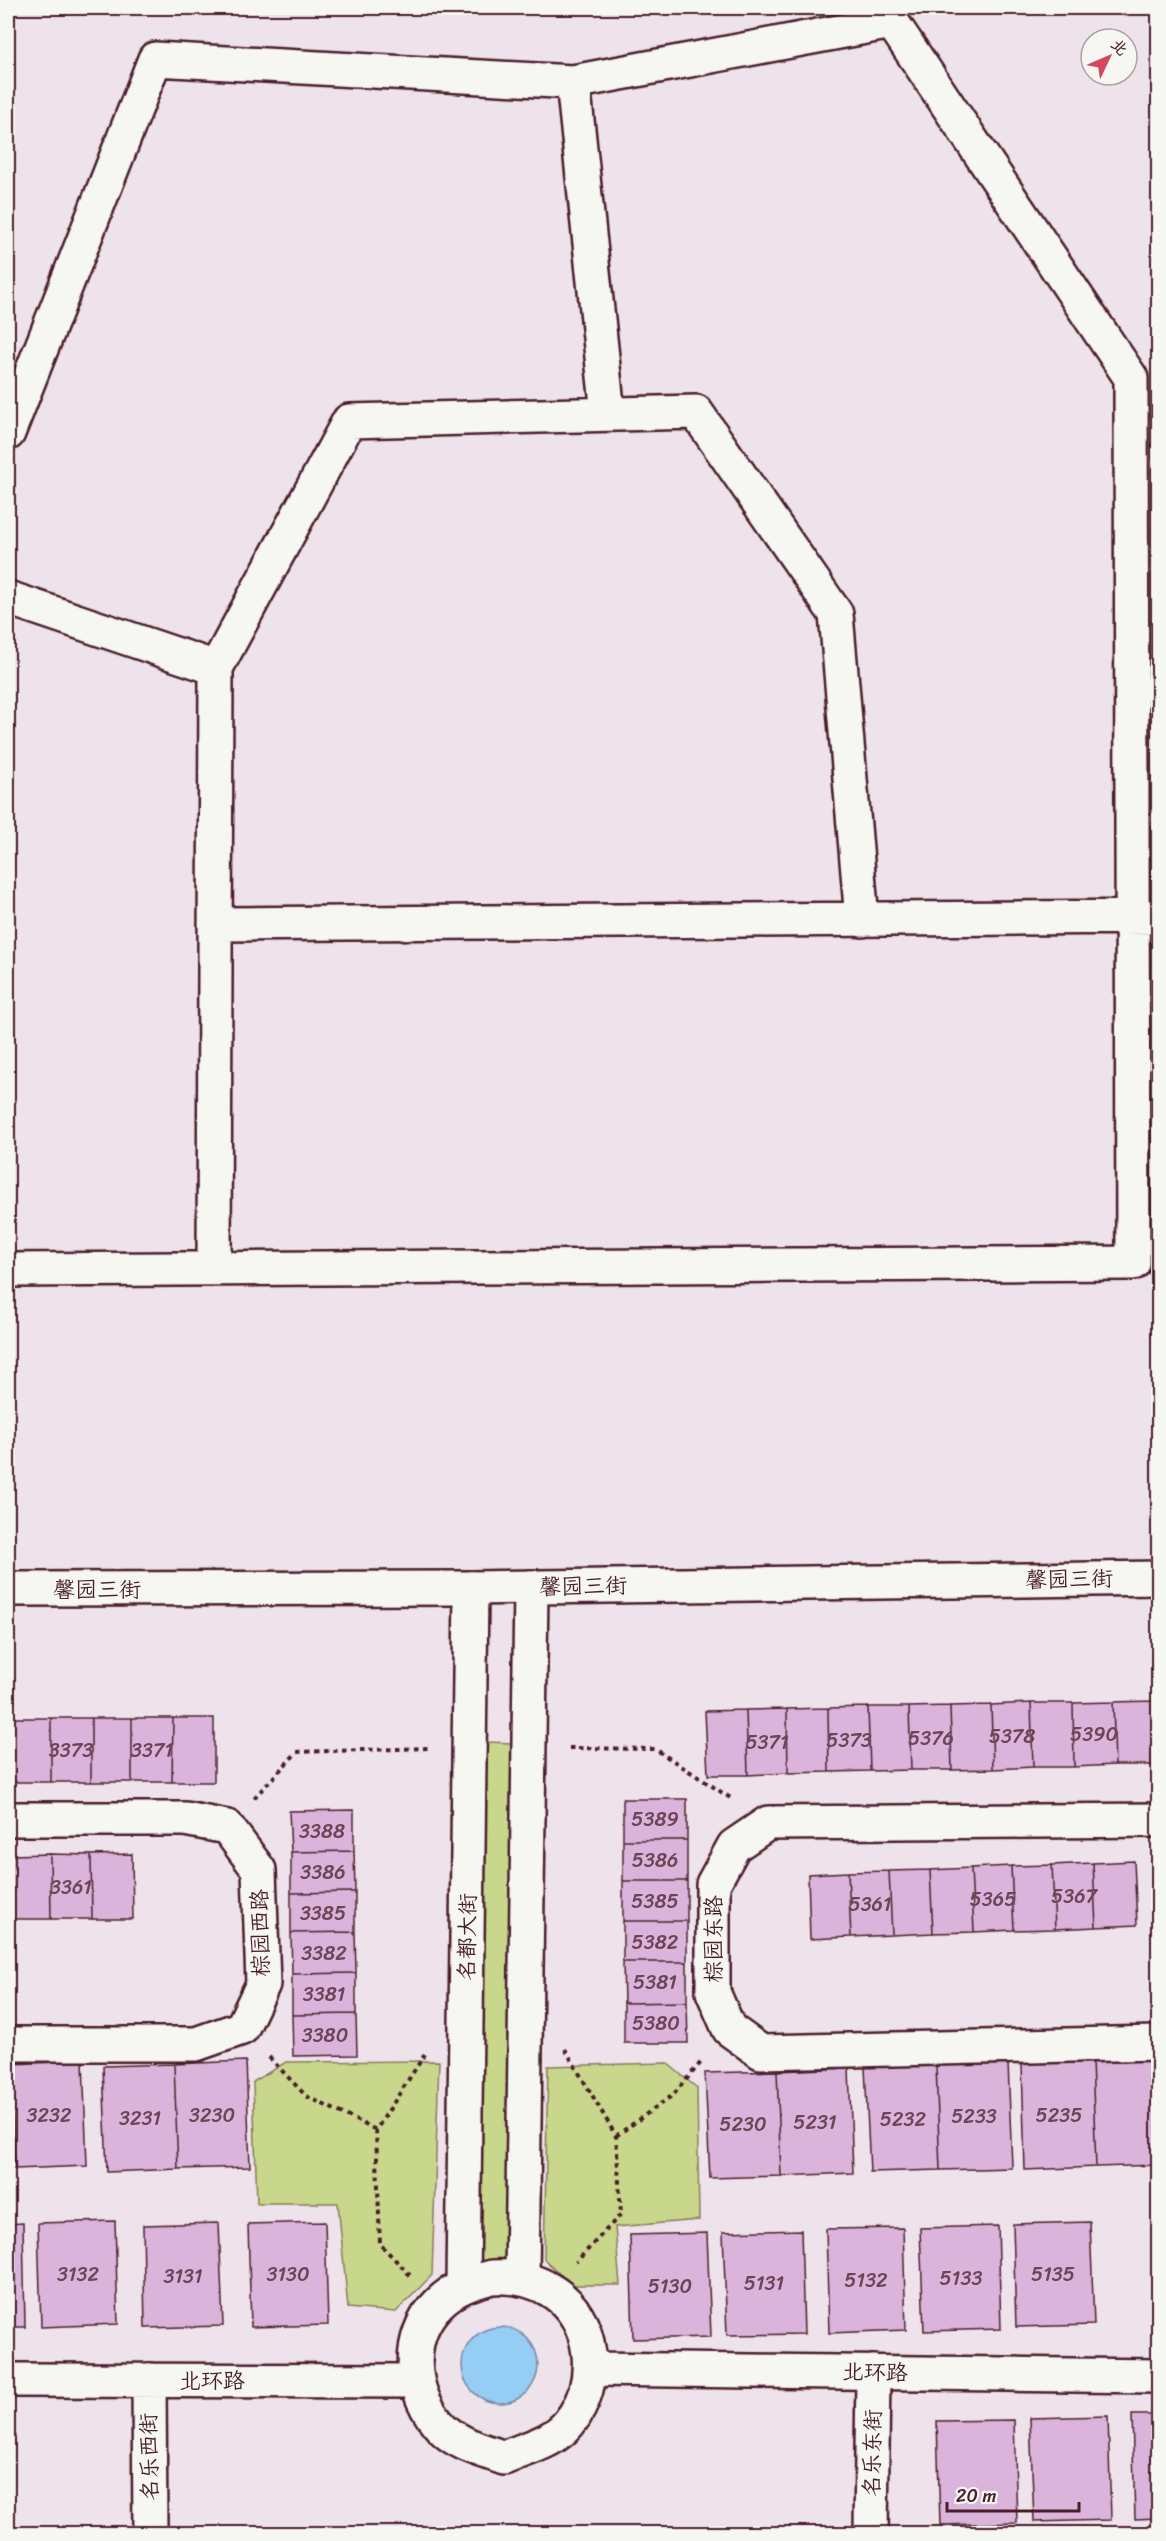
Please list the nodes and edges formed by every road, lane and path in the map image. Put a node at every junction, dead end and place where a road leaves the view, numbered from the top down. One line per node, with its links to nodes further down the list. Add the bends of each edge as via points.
1 (573, 82): 2 (street); 3 (street, via 155,59); 6 (street, via 892,22 1131,378)
2 (608, 414): 5 (street, via 349,421); 7 (street, via 696,412 836,614)
3 (8, 433)
4 (8, 598): 5 (street)
5 (216, 668): 8 (street)
6 (1145, 917): 7 (street); 9 (street, via 1133,1263)
7 (862, 920): 8 (street)
8 (215, 924): 9 (street)
9 (214, 1268): 10 (street)
10 (8, 1270)
11 (1158, 1578): 12 (street, 馨园三街)
12 (531, 1587): 13 (street, 馨园三街); 17 (street)
13 (471, 1588): 14 (street, 馨园三街); 15 (street, 名都大街)
14 (8, 1589)
15 (469, 1747): 16 (path); 32 (street, 名都大街)
16 (429, 1748): 18 (path); 22 (path, via 297,1752)
17 (529, 1749): 21 (path, via 655,1749); 31 (street)
18 (429, 1760)
19 (8, 1819): 22 (street, via 185,1819)
20 (1158, 1820): 21 (street)
21 (768, 1823): 24 (street, 棕园东路, via 734,1846 713,1884 712,1992)
22 (227, 1827): 23 (street, 棕园西路, via 259,1870 263,1984)
23 (242, 2028): 26 (street, via 196,2044); 29 (path, via 306,2096)
24 (729, 2029): 25 (street, via 762,2052); 30 (path, via 673,2095)
25 (1158, 2043)
26 (8, 2044)
27 (429, 2046): 29 (path)
28 (565, 2048): 30 (path)
29 (376, 2130): 32 (path, via 380,2244)
30 (616, 2136): 31 (path, via 621,2214)
31 (536, 2284): 32 (street, via 492,2277); 33 (street, via 573,2311 587,2338)
32 (450, 2295): 38 (street, via 423,2326 415,2354)
33 (591, 2369): 34 (street, 北环路); 38 (street, via 584,2399 568,2424 546,2442 504,2458 466,2445 443,2429 425,2407)
34 (873, 2372): 35 (street, 北环路); 40 (street, 名乐东街)
35 (1158, 2376)
36 (8, 2380): 37 (street, 北环路)
37 (148, 2380): 38 (street, 北环路); 39 (street, 名乐西街)
38 (416, 2381)
39 (150, 2534)
40 (871, 2534)

